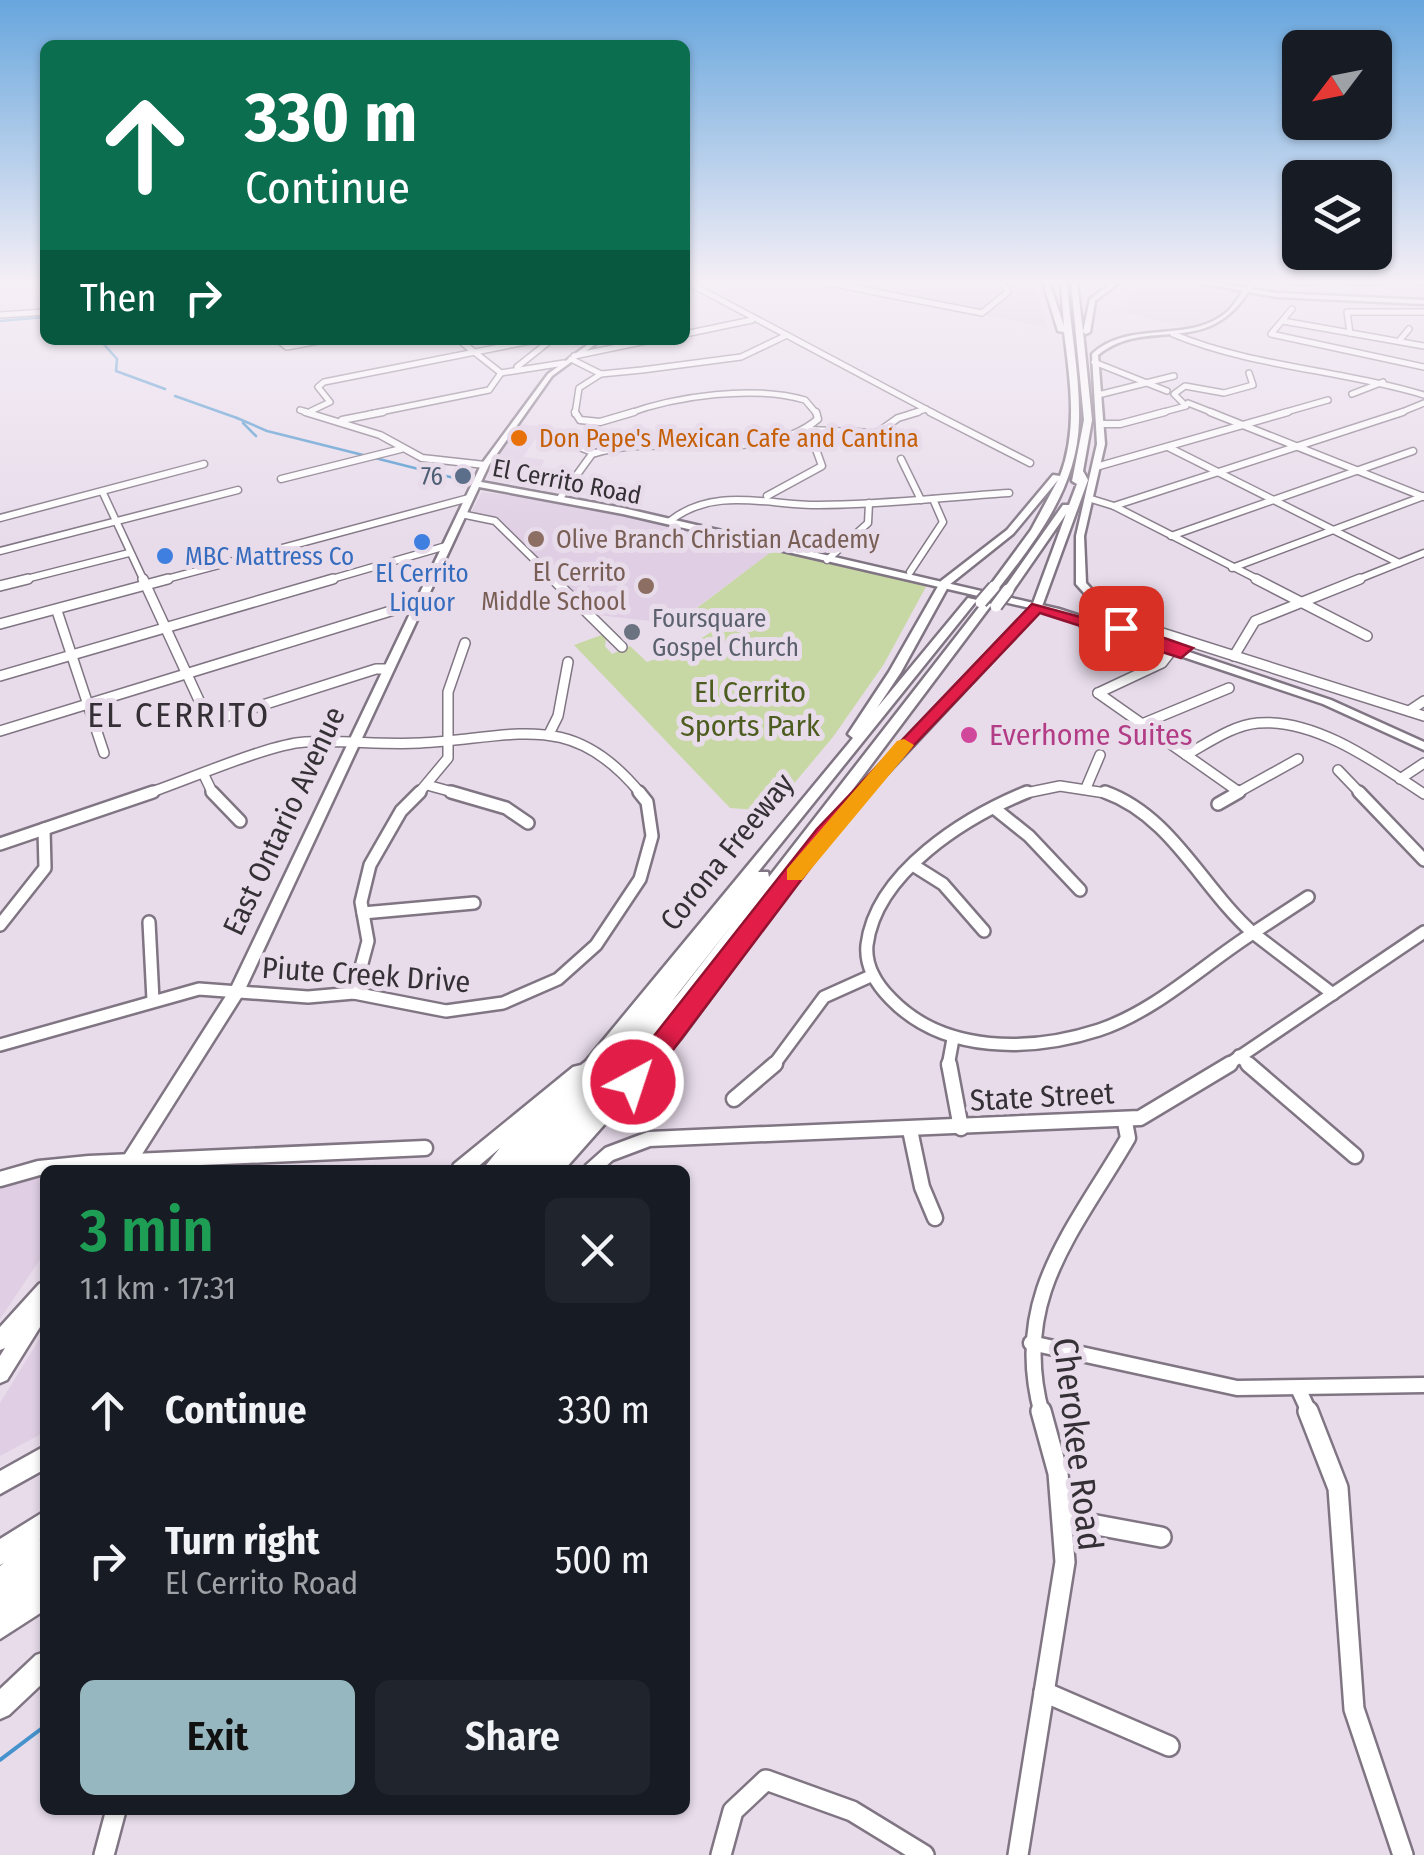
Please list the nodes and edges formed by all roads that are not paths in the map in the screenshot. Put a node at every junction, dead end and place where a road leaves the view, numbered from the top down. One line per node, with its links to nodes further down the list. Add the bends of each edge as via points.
1 (396, 369): 35 (street, via 319,384 330,402)
2 (495, 369): 18 (street)
3 (520, 369): 17 (street)
4 (559, 369): 51 (main road, East Ontario Avenue)
5 (590, 369): 19 (street)
6 (653, 369): 19 (street)
7 (680, 369): 21 (street)
8 (848, 369): 33 (street)
9 (1065, 369): 56 (highway, via 1068,426)
10 (1071, 369): 93 (highway, via 1075,414 1069,462 1038,529)
11 (1077, 369): 93 (highway, via 1079,444 1051,517)
12 (1084, 369): 55 (highway, Corona Freeway, via 1088,420)
13 (1095, 369): 29 (main road)
14 (1111, 369): 24 (street)
15 (1307, 369): 23 (street)
16 (1316, 369): 25 (street)
17 (513, 370): 18 (street)
18 (500, 372): 38 (street, via 490,390)
19 (601, 374): 41 (street, via 579,388 580,420 602,422 659,404 785,395 814,408 818,419)
20 (1249, 374): 31 (street, via 1253,384 1230,392 1195,384 1176,390)
21 (684, 376)
22 (1174, 376): 24 (street)
23 (1301, 376)
24 (1146, 382): 26 (street); 29 (street)
25 (1383, 382): 27 (street); 28 (street)
26 (1167, 391)
27 (1352, 394)
28 (1424, 394)
29 (1098, 395): 39 (main road)
30 (1328, 400): 40 (street)
31 (1188, 403): 39 (street); 40 (street)
32 (1424, 404): 36 (street)
33 (926, 409): 41 (street, via 876,432); 49 (street)
34 (300, 410): 35 (street)
35 (312, 411): 38 (street)
36 (1406, 412): 37 (street); 43 (street)
37 (1423, 418)
38 (339, 420): 45 (street)
39 (1102, 424): 52 (main road)
40 (1248, 424): 43 (street); 44 (street)
41 (809, 430): 47 (street, via 772,440); 63 (street, via 822,466)
42 (564, 440): 47 (street)
43 (1300, 445): 53 (street); 54 (street)
44 (1168, 447): 52 (street); 54 (street)
45 (400, 449): 51 (street); 57 (street)
46 (1413, 451): 53 (street)
47 (596, 452): 62 (street)
48 (901, 459): 67 (street)
49 (1030, 463)
50 (204, 464): 60 (street)
51 (484, 466): 58 (main road, East Ontario Avenue)
52 (1096, 467): 66 (main road)
53 (1358, 470): 64 (street); 69 (street)
54 (1220, 472): 69 (street); 71 (street)
55 (1080, 473): 93 (highway, Corona Freeway, via 1040,548); 97 (highway)
56 (1056, 476): 90 (highway, via 1010,532); 93 (highway, via 1040,519)
57 (281, 480)
58 (476, 484): 62 (main road, El Cerrito Road); 65 (main road, East Ontario Avenue)
59 (238, 490): 75 (street)
60 (103, 492): 73 (street); 75 (street)
61 (1009, 493): 68 (street)
62 (562, 495): 74 (main road, El Cerrito Road)
63 (767, 496): 70 (street, via 800,504); 74 (street, via 712,502)
64 (1424, 497): 76 (street)
65 (469, 498): 72 (main road, East Ontario Avenue); 78 (street)
66 (1088, 498): 71 (street); 104 (main road, via 1080,584 1110,614)
67 (921, 500): 68 (street); 70 (street)
68 (933, 500): 88 (street, via 943,522)
69 (1273, 500): 76 (street); 77 (street)
70 (869, 503): 84 (street, via 868,523)
71 (1114, 506): 77 (street)
72 (461, 514): 79 (main road, East Ontario Avenue); 108 (street, via 495,520)
73 (0, 518)
74 (672, 519): 84 (main road, El Cerrito Road)
75 (116, 521): 80 (street); 81 (street)
76 (1333, 530): 85 (street); 86 (street)
77 (1170, 536): 86 (street)
78 (294, 545): 83 (street); 92 (street)
79 (446, 546): 89 (street); 94 (main road, East Ontario Avenue)
80 (0, 550)
81 (128, 553): 91 (street); 92 (street)
82 (1424, 553): 85 (street)
83 (300, 557)
84 (829, 557): 88 (main road, El Cerrito Road); 90 (main road, El Cerrito Road)
85 (1399, 563): 96 (street)
86 (1232, 568): 96 (street)
87 (312, 570): 89 (street)
88 (910, 572): 90 (main road, El Cerrito Road)
89 (320, 582): 103 (street)
90 (945, 584): 97 (main road, El Cerrito Road); 144 (highway)
91 (0, 586)
92 (147, 586): 98 (street); 103 (street)
93 (995, 587): 95 (highway, Corona Freeway, bridge); 95 (highway, bridge)
94 (420, 602): 114 (main road, East Ontario Avenue); 115 (street)
95 (983, 602): 110 (highway, Corona Freeway); 122 (highway); 144 (highway, Corona Freeway); 179 (highway, via 636,1036)
96 (1302, 602): 106 (street); 112 (street, via 1252,623)
97 (1037, 607): 99 (main road, El Cerrito Road); 148 (highway)
98 (58, 610): 100 (street); 111 (street)
99 (1059, 612): 104 (main road, El Cerrito Road); 105 (main road, via 1097,631 1100,646 1112,634)
100 (0, 625): 101 (street)
101 (31, 625)
102 (1137, 626): 112 (street)
103 (164, 628): 111 (street); 115 (street)
104 (1110, 628): 105 (main road); 109 (main road)
105 (1128, 636): 109 (main road)
106 (1367, 636)
107 (465, 643): 127 (street, via 448,692)
108 (622, 646)
109 (1179, 649): 123 (street, via 1165,667 1098,693); 126 (main road, via 1344,701); 129 (main road, via 1344,708)
110 (960, 653): 122 (highway); 148 (highway, Corona Freeway)
111 (72, 655): 116 (street); 119 (street)
112 (1234, 656): 120 (street)
113 (568, 662): 125 (street, via 559,684 562,713)
114 (390, 669): 115 (street, via 210,722); 128 (main road, East Ontario Avenue)
115 (186, 673): 119 (street)
116 (0, 676)
117 (1229, 688): 123 (street)
118 (1424, 701): 120 (street)
119 (87, 704): 124 (street); 130 (street)
120 (1410, 711): 121 (street)
121 (1424, 716)
122 (900, 718): 180 (highway, via 685,998)
123 (1142, 724): 132 (street)
124 (0, 732)
125 (549, 734): 127 (street, Piute Creek Drive, via 489,731); 163 (street, Piute Creek Drive, via 614,761 639,788 652,820 650,855 640,879 596,944 532,993 472,1010 418,1008)
126 (1424, 737)
127 (448, 739): 128 (street, Piute Creek Drive); 138 (street, via 448,758)
128 (355, 741): 136 (street, Piute Creek Drive, via 301,742); 162 (main road, East Ontario Avenue)
129 (1424, 746)
130 (104, 752)
131 (1100, 755): 139 (street)
132 (1186, 755): 137 (street, via 1246,726 1277,724); 140 (street)
133 (1298, 759): 140 (street)
134 (1338, 770): 150 (street)
135 (1420, 771): 137 (street)
136 (204, 774): 145 (street, via 213,795); 147 (street, Piute Creek Drive)
137 (1403, 780): 141 (street)
138 (427, 786): 146 (street, via 506,808); 155 (street, via 381,838 362,890)
139 (1086, 788): 143 (street, via 1054,785); 160 (street, via 1128,802 1166,827 1200,878)
140 (1238, 792): 142 (street)
141 (1424, 794)
142 (1218, 804)
143 (994, 808): 151 (street, via 955,831); 152 (street)
144 (796, 820): 169 (highway, Corona Freeway)
145 (240, 821)
146 (528, 823)
147 (44, 829): 149 (street, Piute Creek Drive); 157 (street, via 45,868)
148 (825, 834): 181 (highway, Corona Freeway, via 675,1033)
149 (0, 844)
150 (1424, 860)
151 (916, 867): 158 (street, via 943,884); 161 (street, via 870,926 866,948)
152 (1080, 890)
153 (1308, 897): 160 (street)
154 (474, 903): 155 (street)
155 (363, 913): 163 (street, via 368,941)
156 (149, 922): 165 (street)
157 (0, 924)
158 (984, 931)
159 (1424, 932): 164 (street, State Street)
160 (1255, 934): 164 (street); 166 (street, via 1097,1030 1022,1042)
161 (873, 975): 166 (street, via 896,1006); 170 (street, via 824,996 769,1072)
162 (236, 992): 163 (street, Piute Creek Drive); 165 (street, Piute Creek Drive, via 199,989); 176 (main road, East Ontario Avenue)
163 (354, 994)
164 (1333, 994): 168 (street, State Street)
165 (152, 1000): 167 (street, Piute Creek Drive)
166 (953, 1039): 172 (street, via 947,1073)
167 (0, 1045)
168 (1238, 1056): 171 (street, State Street, via 1178,1099); 175 (street)
169 (592, 1066): 177 (highway, via 572,1075); 178 (highway, Corona Freeway)
170 (734, 1098)
171 (1125, 1122): 172 (street, State Street); 189 (street, Cherokee Road, via 1128,1138 1042,1285)
172 (960, 1128): 173 (street, State Street)
173 (910, 1130): 182 (street, State Street, via 649,1139); 185 (street)
174 (426, 1148): 176 (street)
175 (1354, 1156)
176 (126, 1165)
177 (466, 1165)
178 (496, 1165)
179 (516, 1165)
180 (535, 1165)
181 (556, 1165)
182 (597, 1165)
183 (40, 1168): 184 (street)
184 (0, 1178)
185 (935, 1218)
186 (40, 1297): 188 (main road)
187 (40, 1301): 190 (main road)
188 (0, 1341)
189 (1030, 1343): 192 (street, via 1238,1388); 195 (street, Cherokee Road)
190 (0, 1373)
191 (1424, 1385): 192 (street)
192 (1298, 1388): 214 (street, via 1337,1483 1350,1692)
193 (40, 1460): 194 (highway)
194 (0, 1483)
195 (1064, 1519): 197 (street); 206 (street, Cherokee Road, via 1066,1562)
196 (40, 1525): 199 (highway)
197 (1161, 1537)
198 (40, 1552): 201 (highway)
199 (0, 1553)
200 (40, 1577): 203 (highway)
201 (0, 1580)
202 (40, 1599): 204 (highway)
203 (0, 1605)
204 (0, 1627)
205 (40, 1669): 207 (highway)
206 (1044, 1692): 208 (street); 213 (street, Cherokee Road)
207 (0, 1706)
208 (1169, 1746)
209 (115, 1815): 210 (street)
210 (104, 1855)
211 (721, 1855): 212 (street, via 738,1799 766,1780 852,1811)
212 (924, 1855)
213 (1018, 1855)
214 (1403, 1855)

